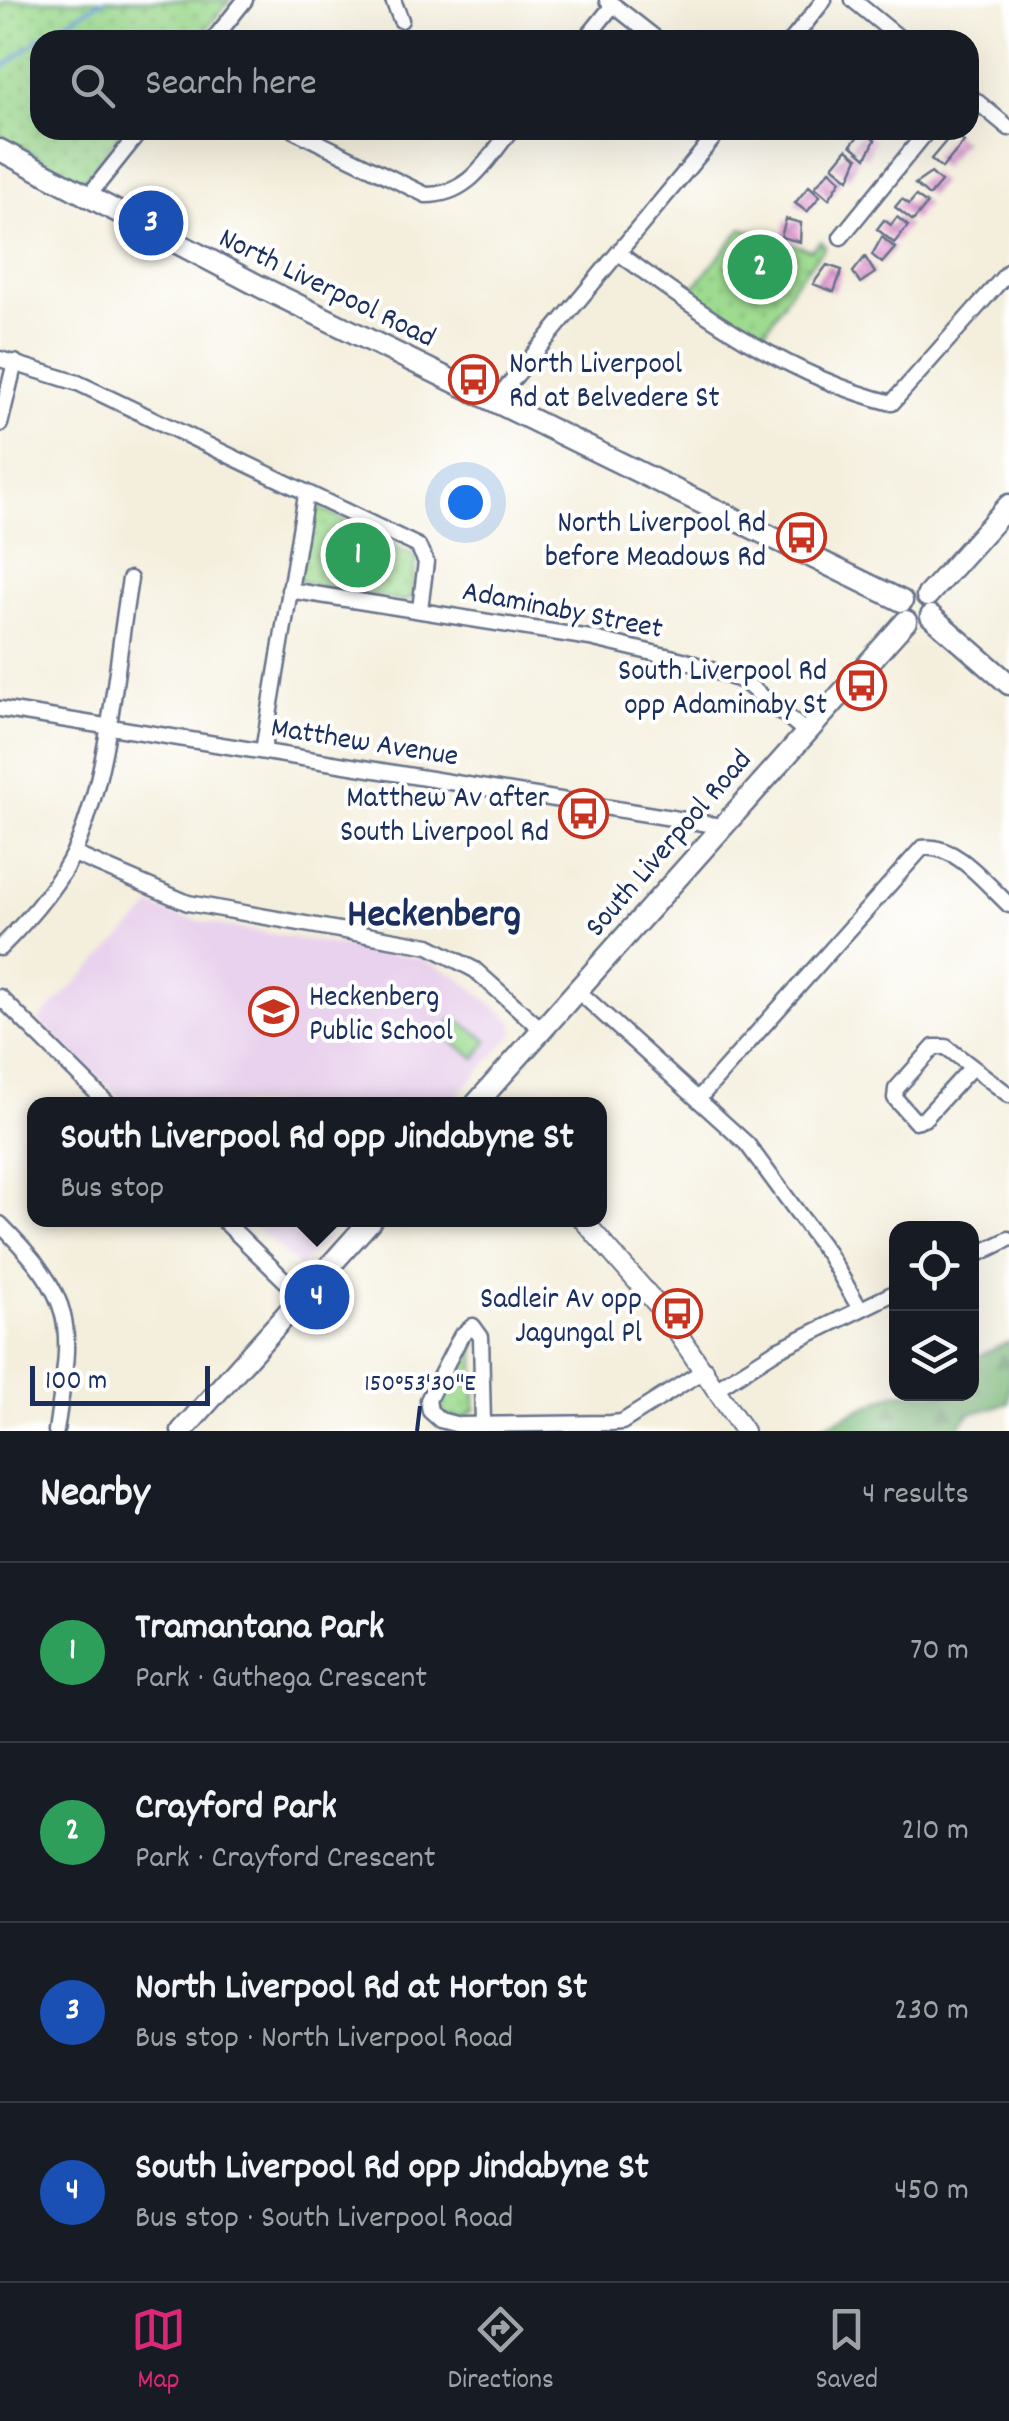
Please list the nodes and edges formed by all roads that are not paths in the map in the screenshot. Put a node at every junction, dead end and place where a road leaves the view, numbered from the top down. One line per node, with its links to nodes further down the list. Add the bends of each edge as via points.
1 (245, 0): 7 (street)
2 (393, 0): 6 (street)
3 (824, 0): 10 (street)
4 (853, 0): 11 (street)
5 (610, 2): 8 (street); 9 (street)
6 (401, 20)
7 (221, 30)
8 (591, 30)
9 (645, 30)
10 (800, 30)
11 (890, 30)
12 (979, 103): 13 (street)
13 (1009, 128)
14 (133, 140): 20 (street)
15 (313, 140): 16 (street, via 426,195 464,187)
16 (503, 140)
17 (712, 140): 22 (street)
18 (920, 140): 21 (street)
19 (0, 150): 20 (main road, North Liverpool Road)
20 (86, 199): 25 (main road, North Liverpool Road)
21 (840, 237)
22 (620, 254): 23 (street, via 710,321 822,378 892,404); 25 (street)
23 (1009, 270)
24 (8, 361): 26 (street); 27 (street, via 78,383)
25 (495, 401): 33 (main road, North Liverpool Road)
26 (0, 424)
27 (306, 494): 30 (street); 32 (street, via 418,546 426,562)
28 (1009, 505): 31 (main road)
29 (130, 579): 36 (street)
30 (289, 590): 32 (street, Adaminaby Street); 38 (street)
31 (929, 606): 33 (main road, via 920,624); 33 (main road, via 914,592); 34 (main road)
32 (420, 609): 37 (street, Adaminaby Street, via 696,664 743,681)
33 (904, 611): 37 (main road, South Liverpool Road)
34 (1009, 684)
35 (0, 709): 36 (street, Matthew Avenue)
36 (106, 726): 38 (street, Matthew Avenue); 40 (street)
37 (805, 731): 39 (main road, South Liverpool Road)
38 (263, 750): 39 (street, Matthew Avenue)
39 (721, 826): 43 (main road, South Liverpool Road)
40 (74, 854): 42 (street); 45 (street, via 188,903 429,946 475,970)
41 (1009, 905): 50 (street, via 951,852 922,848)
42 (0, 948)
43 (577, 990): 45 (main road, South Liverpool Road); 50 (street)
44 (0, 997): 48 (street)
45 (541, 1029): 49 (main road, South Liverpool Road)
46 (972, 1067): 46 (street, via 946,1047 934,1047 895,1098 915,1120 924,1119); 47 (street)
47 (1009, 1095)
48 (101, 1097)
49 (478, 1097)
50 (699, 1098): 59 (street, via 748,1144)
51 (0, 1224): 63 (street, via 40,1265 67,1317)
52 (229, 1227): 58 (street)
53 (364, 1227): 58 (main road)
54 (589, 1227): 60 (street)
55 (1009, 1240): 56 (street)
56 (979, 1254)
57 (889, 1295): 59 (street)
58 (302, 1297): 64 (main road)
59 (860, 1309): 61 (street)
60 (706, 1369): 61 (street); 62 (street, via 622,1422)
61 (717, 1388): 65 (street)
62 (483, 1424): 62 (street, via 449,1423 428,1407 461,1336 473,1326 482,1337)
63 (56, 1431)
64 (182, 1431)
65 (744, 1431)

